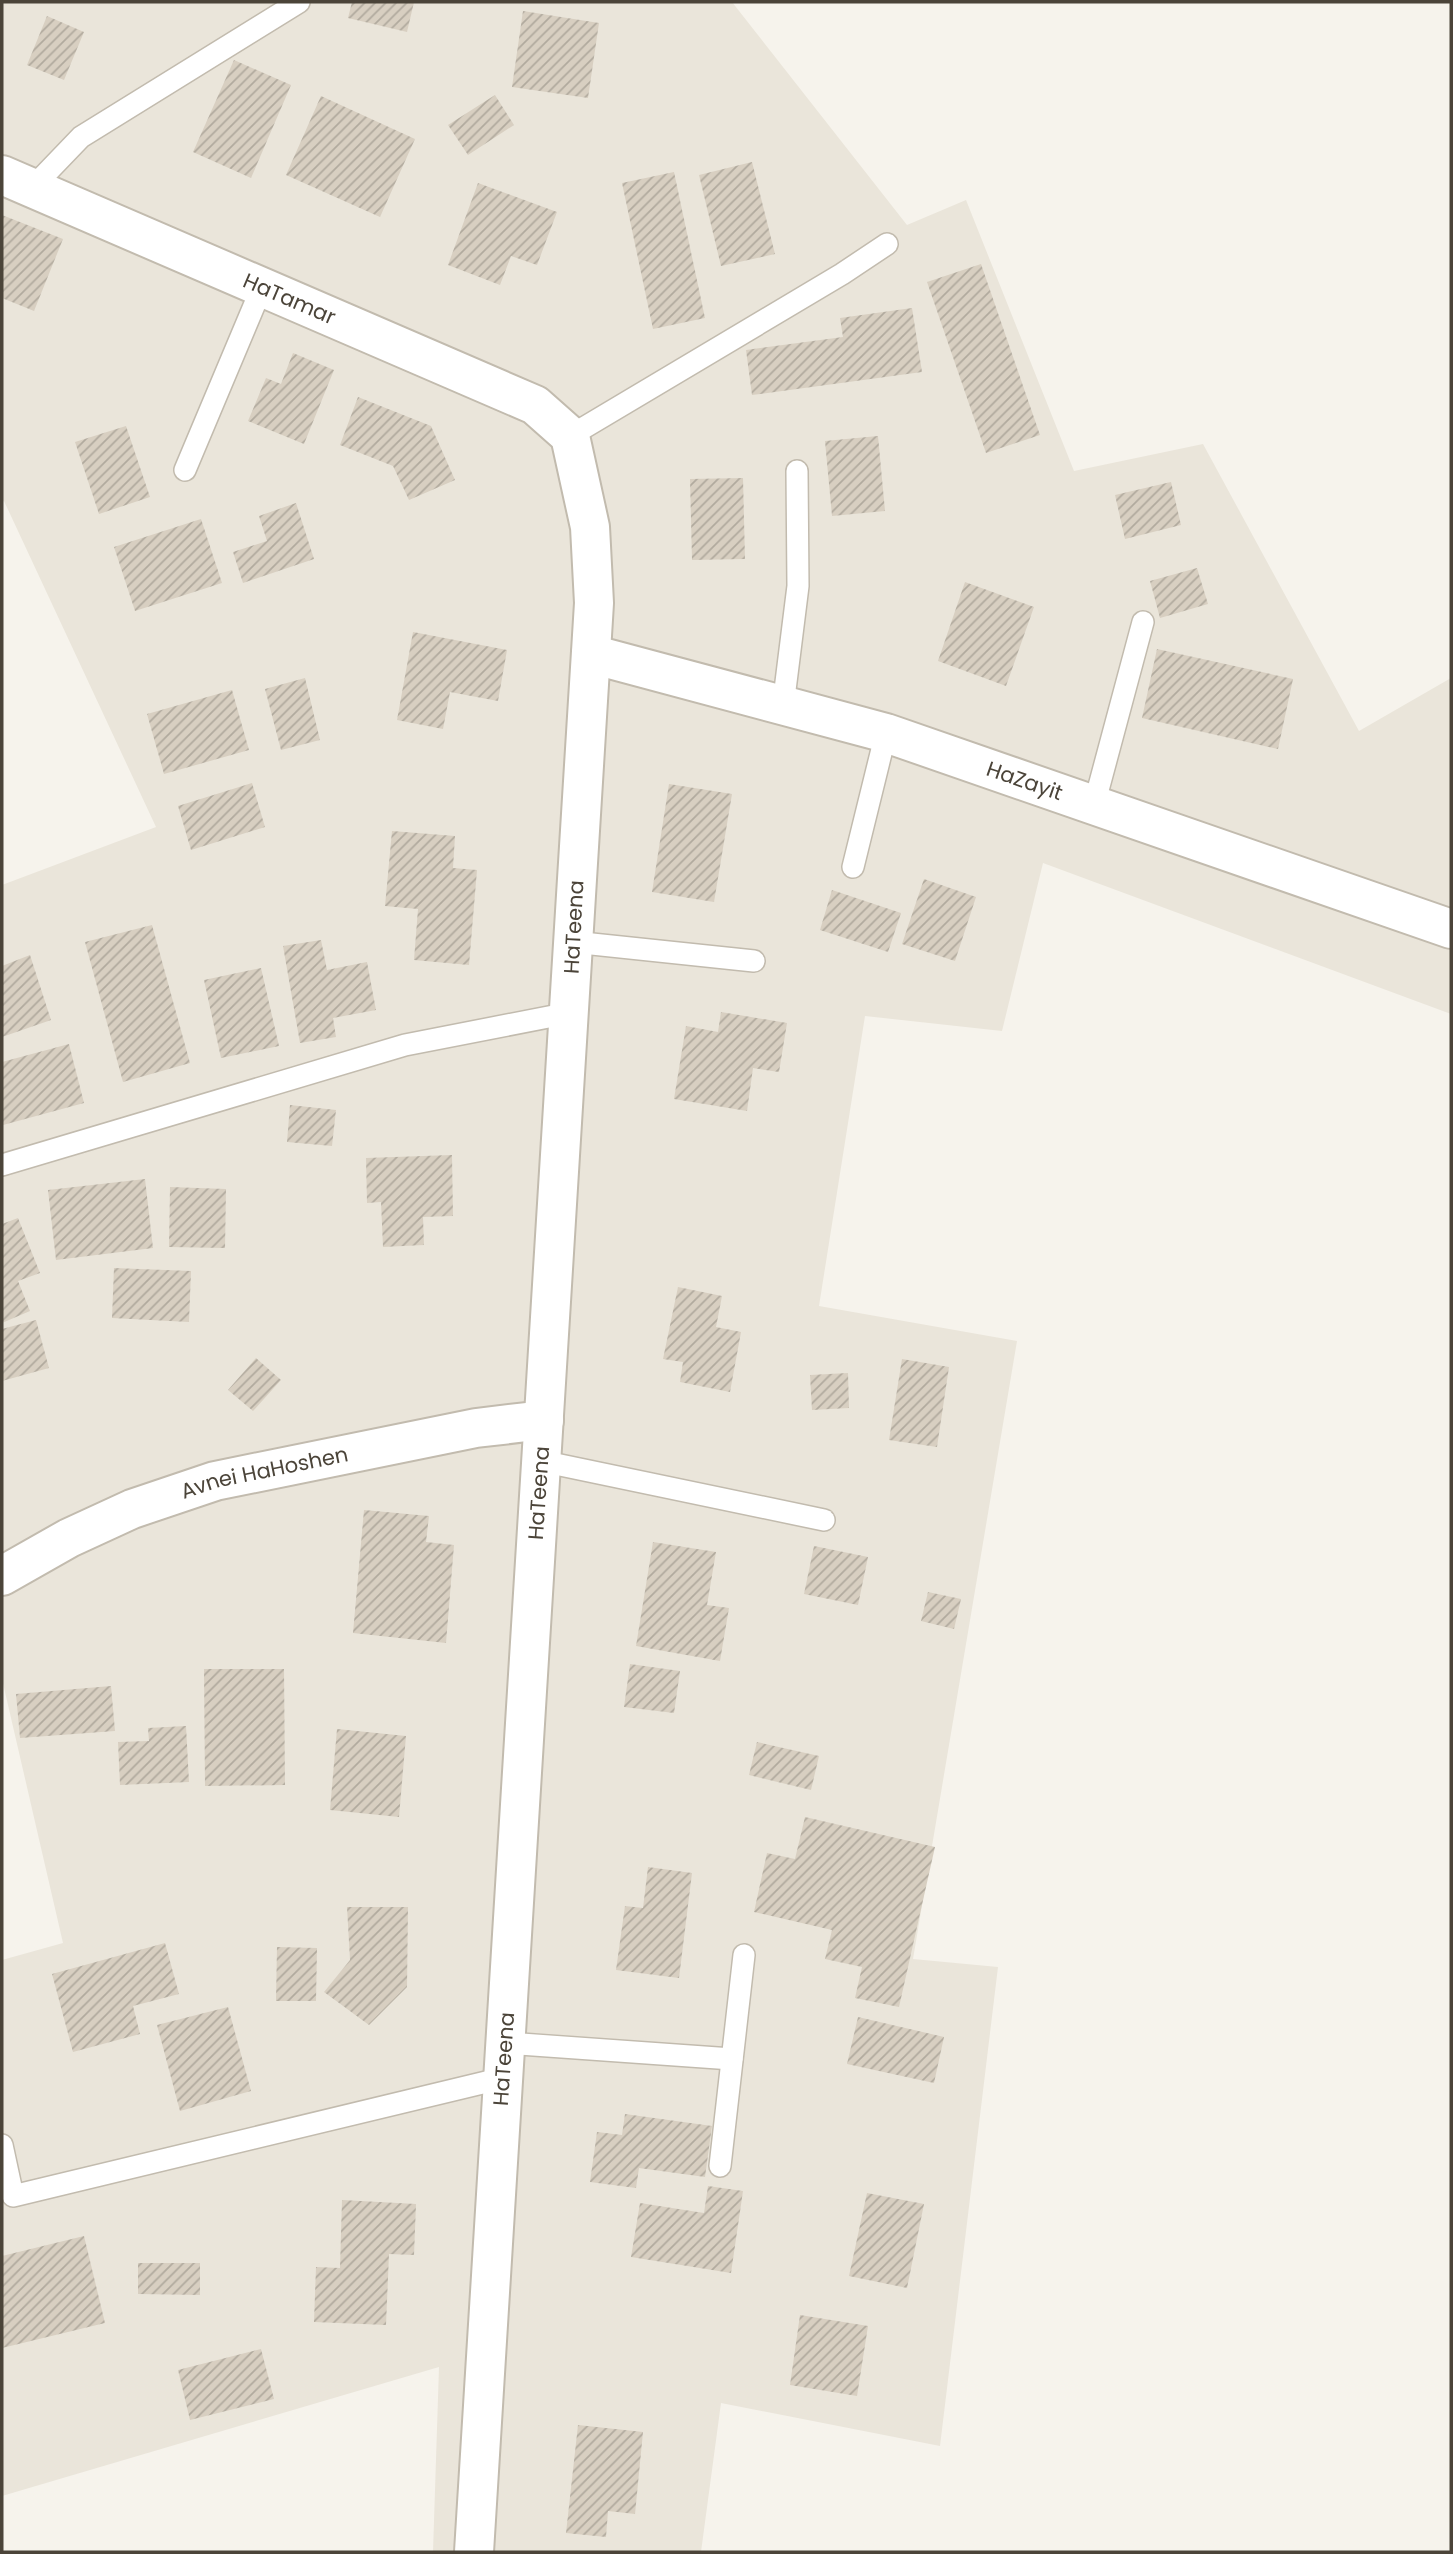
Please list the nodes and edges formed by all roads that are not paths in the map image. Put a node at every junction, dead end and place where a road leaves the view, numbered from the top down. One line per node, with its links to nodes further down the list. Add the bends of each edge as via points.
1 (299, 2): 2 (lane)
2 (17, 181): 4 (street, HaTamar)
3 (887, 244): 5 (lane)
4 (262, 287): 5 (street, HaTamar, via 535,405); 6 (lane)
5 (570, 436): 9 (street, HaTeena, via 590,527)
6 (185, 470)
7 (797, 471): 10 (lane, via 798,586)
8 (1143, 622): 12 (lane)
9 (591, 654): 10 (street, HaZayit); 15 (street, HaTeena)
10 (783, 706): 11 (street, HaZayit)
11 (886, 733): 12 (street, HaZayit); 13 (lane)
12 (1094, 806): 14 (street, HaZayit)
13 (853, 867)
14 (1451, 929)
15 (573, 943): 16 (lane); 17 (street, HaTeena)
16 (754, 961)
17 (569, 1013): 18 (lane, via 405,1045); 19 (street, HaTeena)
18 (2, 1165)
19 (544, 1420): 20 (street, HaTeena); 22 (street, Avnei HaHoshen, via 476,1428 215,1481 132,1509)
20 (541, 1461): 21 (lane); 25 (street, HaTeena)
21 (824, 1520)
22 (2, 1576)
23 (744, 1955): 24 (lane)
24 (732, 2059): 25 (lane); 27 (lane)
25 (504, 2061): 26 (lane, via 13,2196); 28 (street, HaTeena)
26 (2, 2145)
27 (720, 2166)
28 (474, 2552)

